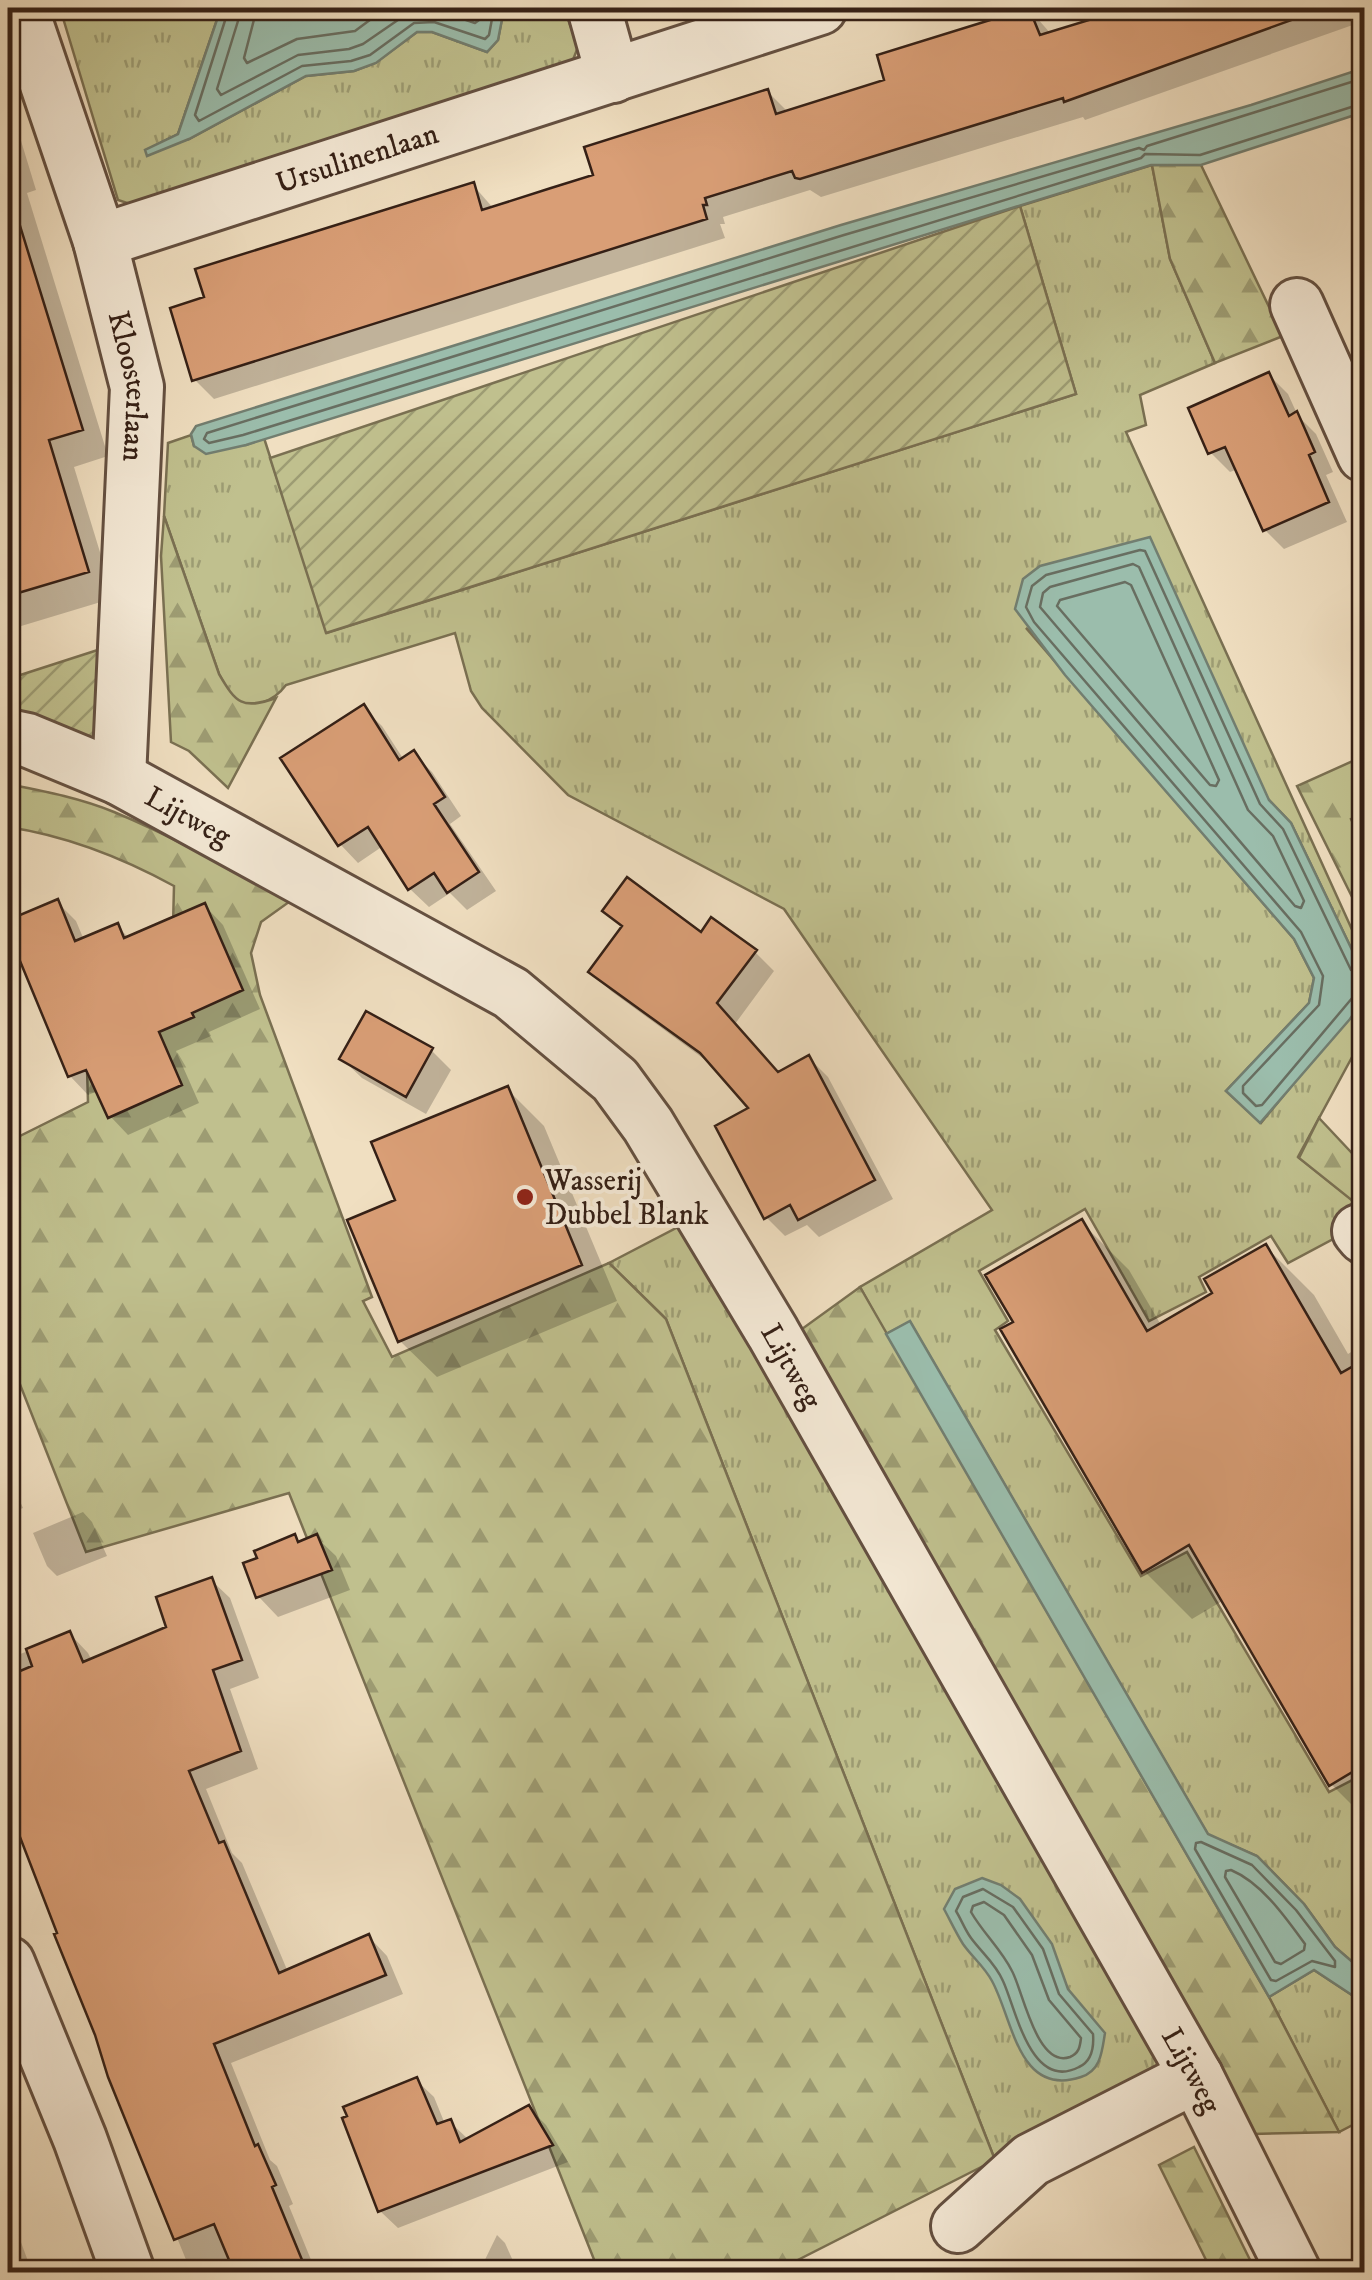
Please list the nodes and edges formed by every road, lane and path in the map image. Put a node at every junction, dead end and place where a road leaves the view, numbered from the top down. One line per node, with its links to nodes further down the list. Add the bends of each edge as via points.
1 (22, 8): 5 (street, Kloosterlaan)
2 (594, 8): 4 (street)
3 (820, 8): 4 (street, Ursulinenlaan)
4 (613, 76): 5 (street, Ursulinenlaan)
5 (100, 241): 9 (street, Kloosterlaan, via 138,387)
6 (1297, 305): 7 (street)
7 (1358, 421)
8 (8, 736): 9 (street, Lijtweg)
9 (119, 778): 11 (street, Lijtweg, via 511,993 615,1080 773,1333)
10 (8, 1963): 13 (street)
11 (1196, 2076): 12 (street, via 1031,2160); 14 (street, Lijtweg)
12 (958, 2226)
13 (128, 2272)
14 (1294, 2272)

